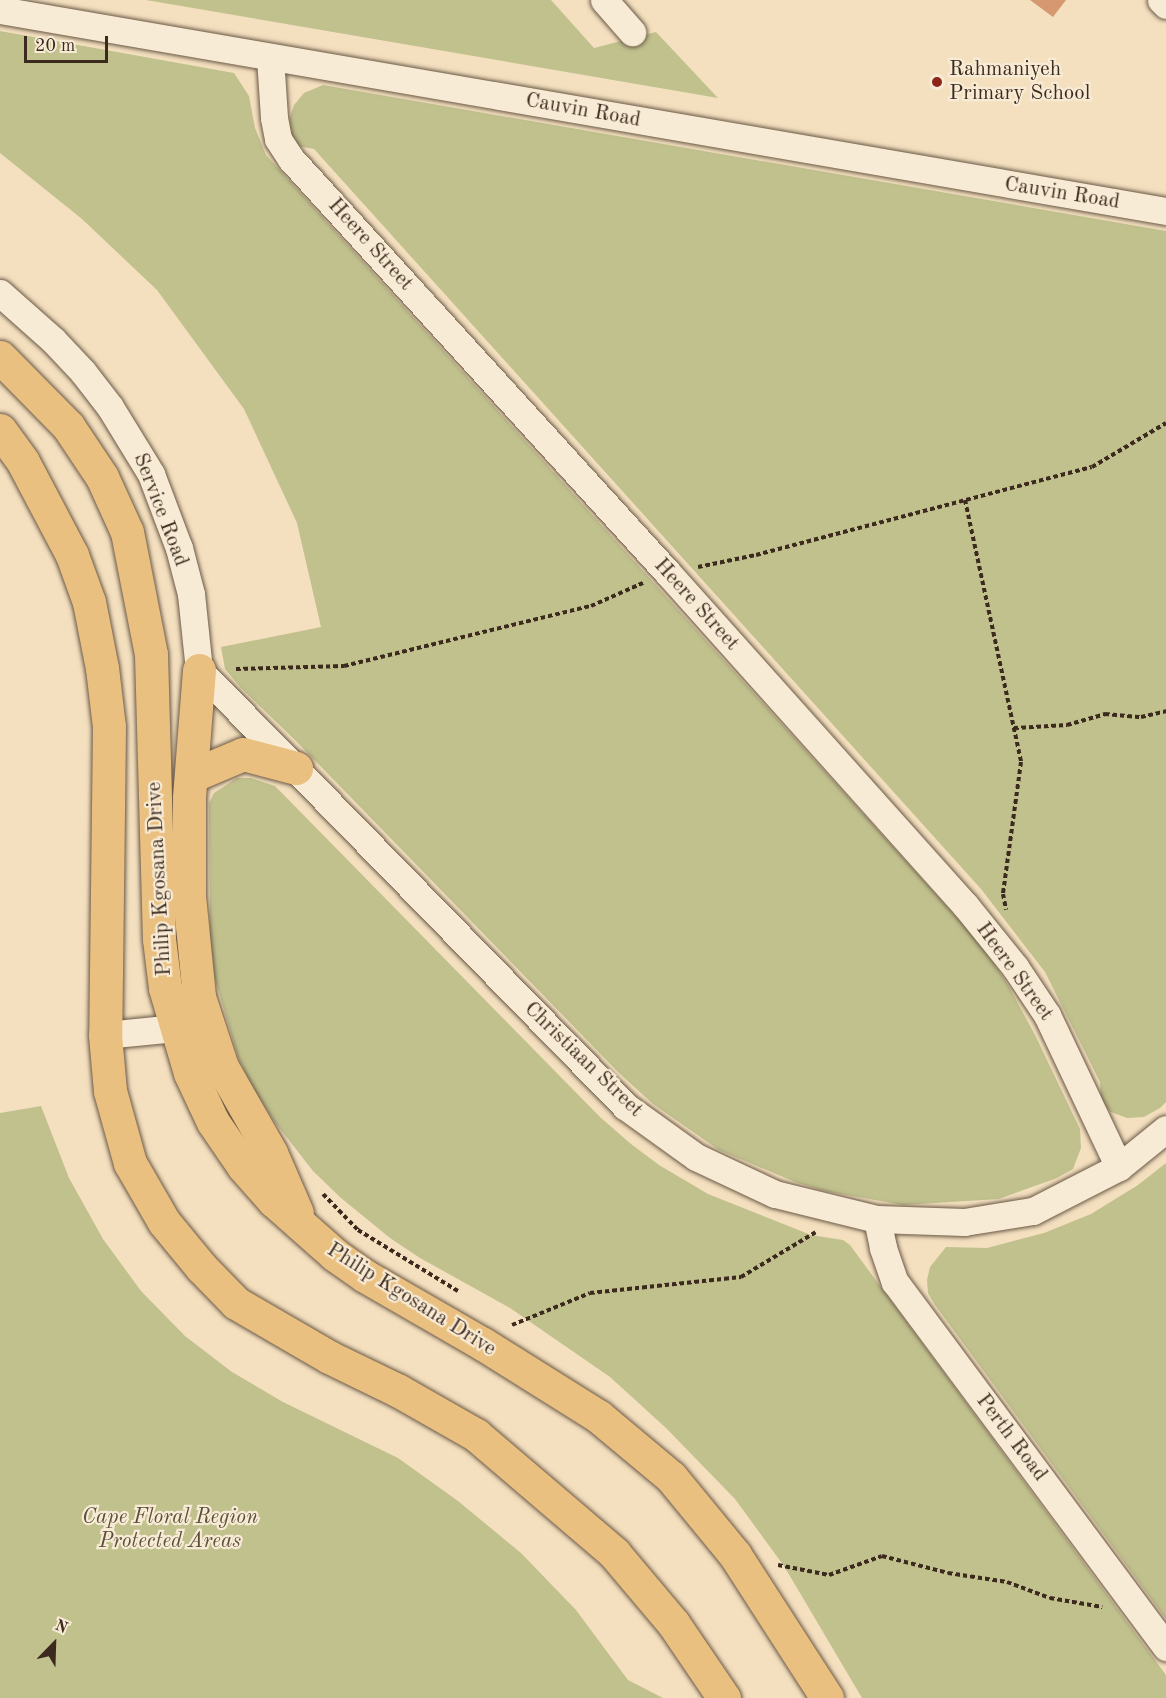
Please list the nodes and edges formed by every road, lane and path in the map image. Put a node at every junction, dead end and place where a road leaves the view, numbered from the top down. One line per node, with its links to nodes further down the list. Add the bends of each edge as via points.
1 (603, 0): 5 (street)
2 (1161, 0): 3 (street)
3 (1166, 5)
4 (0, 10): 6 (street, Cauvin Road)
5 (632, 32)
6 (270, 57): 7 (street, Cauvin Road); 13 (street, Heere Street, via 274,118 279,139 291,159)
7 (1166, 211)
8 (0, 293): 14 (street, Service Road, via 83,372 110,407 151,474 179,548 191,594)
9 (0, 357): 20 (main road, Philip Kgosana Drive, via 68,426 102,477 127,532 151,654 159,939)
10 (1166, 423): 12 (path, via 1092,467)
11 (0, 430): 21 (main road, via 23,462 72,555 88,602 102,668 109,727)
12 (965, 500): 13 (path, via 756,555); 16 (path)
13 (668, 573): 14 (path, via 591,606 344,666); 23 (street, Heere Street, via 965,905 1015,967 1047,1015)
14 (199, 670): 17 (street, Christiaan Street); 18 (main road)
15 (1166, 711): 16 (path, via 1140,717 1105,714 1067,724)
16 (1014, 728): 19 (path, via 1021,762 1003,894)
17 (296, 768): 18 (main road, via 243,754); 25 (street, Christiaan Street, via 625,1106 696,1157 775,1194)
18 (191, 776): 27 (main road, via 189,896 199,998 222,1067 271,1153)
19 (1006, 912)
20 (175, 1028): 21 (street); 27 (main road, Philip Kgosana Drive, via 213,1122 243,1166)
21 (105, 1035): 37 (main road, via 110,1091 130,1163 164,1222 201,1267 236,1303 476,1435 543,1489 614,1552 673,1623)
22 (1166, 1129): 23 (street, Christiaan Street)
23 (1119, 1167): 25 (street, Christiaan Street, via 1033,1210 964,1222)
24 (317, 1188): 28 (path, via 358,1230)
25 (877, 1219): 35 (street, Perth Road, via 895,1282)
26 (821, 1229): 30 (path, via 741,1277 590,1293)
27 (305, 1231): 38 (main road, Philip Kgosana Drive, via 365,1276 598,1416 662,1469 735,1555)
28 (464, 1295)
29 (502, 1319): 30 (path)
30 (512, 1325): 31 (path)
31 (522, 1332)
32 (771, 1556): 33 (path)
33 (778, 1565): 34 (path); 35 (path, via 829,1575 882,1556 948,1573 1007,1582 1050,1598 1109,1608)
34 (784, 1575)
35 (1133, 1603): 36 (street, Perth Road)
36 (1166, 1647)
37 (724, 1698)
38 (827, 1698)

